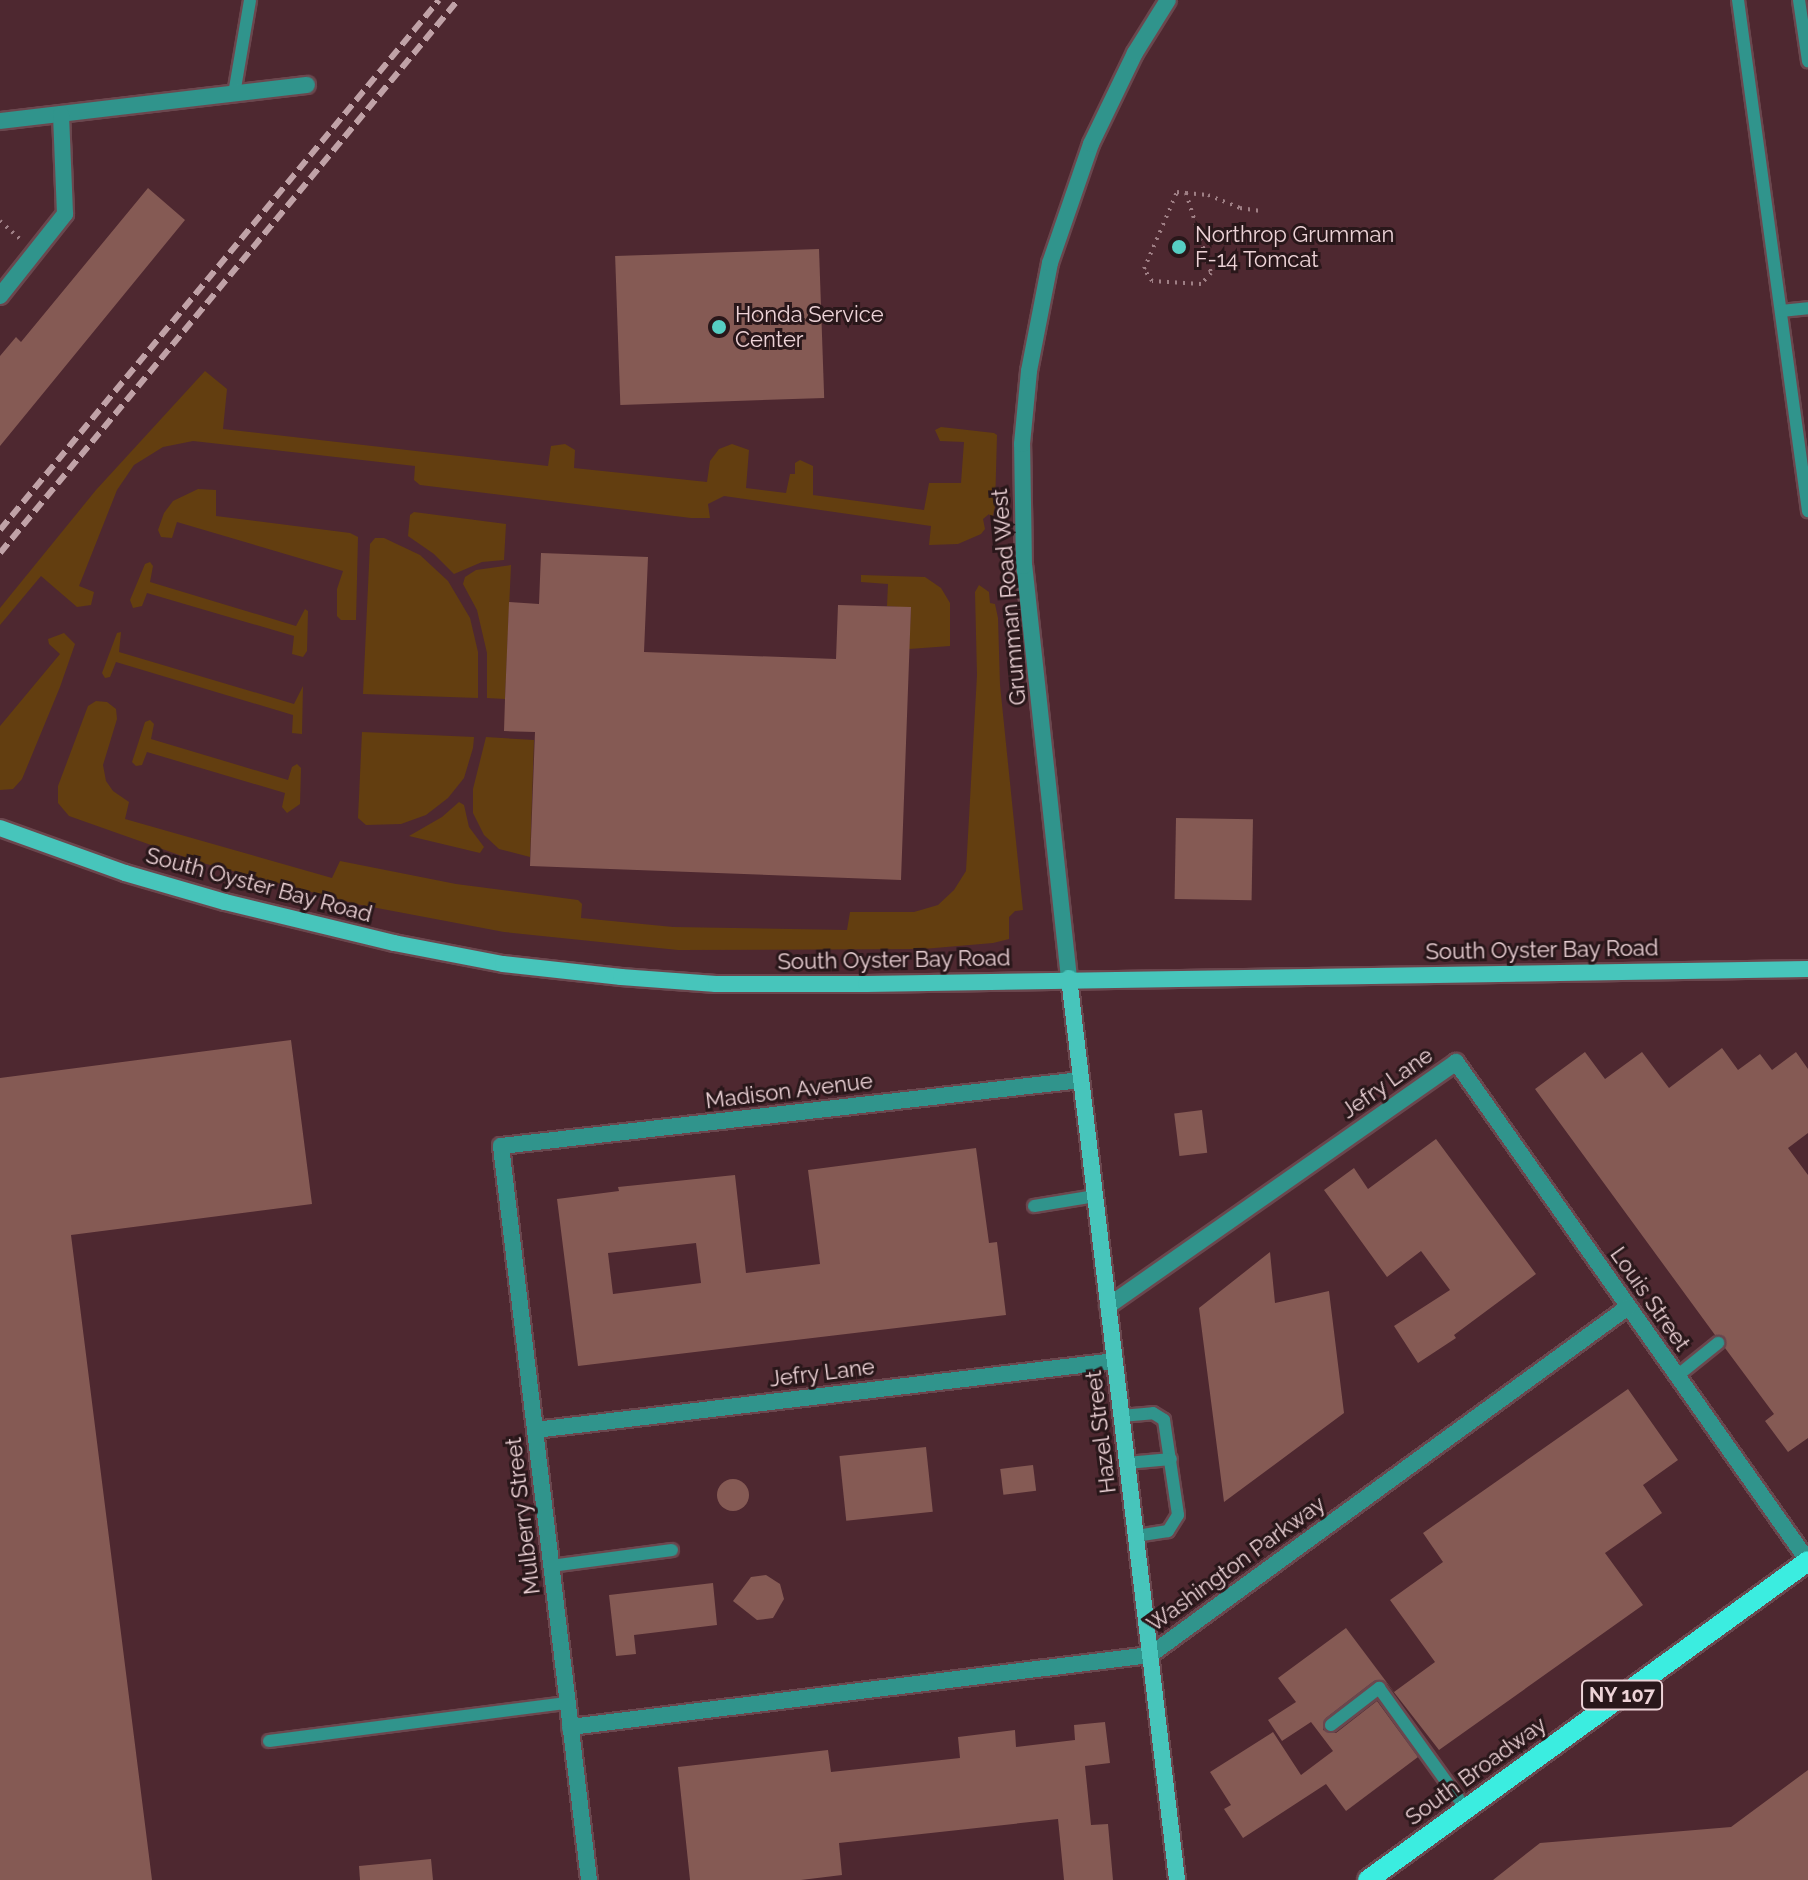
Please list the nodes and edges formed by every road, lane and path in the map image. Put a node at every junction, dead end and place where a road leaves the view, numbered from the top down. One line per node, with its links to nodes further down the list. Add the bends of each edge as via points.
1 (250, 0): 7 (lane)
2 (1168, 0): 20 (street, Grumman Road West, via 1135,53 1086,159 1050,263 1029,371 1021,459 1024,566)
3 (1738, 0): 16 (lane)
4 (1799, 0): 5 (lane)
5 (1808, 61)
6 (307, 85): 7 (street)
7 (234, 94): 8 (street)
8 (61, 114): 9 (street); 13 (street, via 65,214)
9 (0, 121)
10 (1186, 193): 10 (path, via 1177,192 1144,269 1152,281 1201,284 1211,273); 11 (path)
11 (1261, 211)
12 (0, 221): 13 (path)
13 (35, 252): 14 (street)
14 (0, 296)
15 (1808, 308): 16 (lane)
16 (1781, 311): 17 (lane)
17 (1808, 511)
18 (0, 828): 20 (main road, South Oyster Bay Road, via 225,902 503,964 716,984)
19 (1808, 969): 20 (main road, South Oyster Bay Road)
20 (1069, 978): 22 (main road, Hazel Street)
21 (1456, 1062): 26 (street, Jefry Lane); 27 (street, Louis Street)
22 (1081, 1080): 23 (street, Madison Avenue); 24 (main road, Hazel Street)
23 (501, 1146): 32 (street, Mulberry Street)
24 (1095, 1196): 25 (lane); 26 (main road, Hazel Street)
25 (1034, 1206)
26 (1108, 1306): 29 (main road, Hazel Street)
27 (1628, 1307): 30 (street, Louis Street); 39 (street, Washington Parkway)
28 (1718, 1343): 30 (lane)
29 (1115, 1361): 31 (main road, Hazel Street); 32 (street, Jefry Lane)
30 (1677, 1376): 37 (street, Louis Street)
31 (1121, 1416): 33 (lane, via 1153,1413 1164,1420); 34 (main road, Hazel Street)
32 (535, 1430): 38 (street, Mulberry Street)
33 (1171, 1459): 34 (lane); 35 (lane, via 1178,1515 1168,1531)
34 (1127, 1463): 35 (main road, Hazel Street)
35 (1135, 1536): 39 (main road, Hazel Street)
36 (672, 1550): 38 (lane)
37 (1808, 1561): 44 (main road, South Broadway / NY 107)
38 (551, 1566): 40 (street, Mulberry Street)
39 (1150, 1655): 42 (street, Washington Parkway); 46 (main road, Hazel Street)
40 (567, 1703): 42 (street, Mulberry Street); 43 (lane)
41 (1331, 1725): 44 (lane, via 1379,1688)
42 (570, 1727): 45 (street, Mulberry Street)
43 (269, 1741)
44 (1466, 1809): 47 (main road, South Broadway / NY 107)
45 (589, 1880)
46 (1177, 1880)
47 (1368, 1880)

